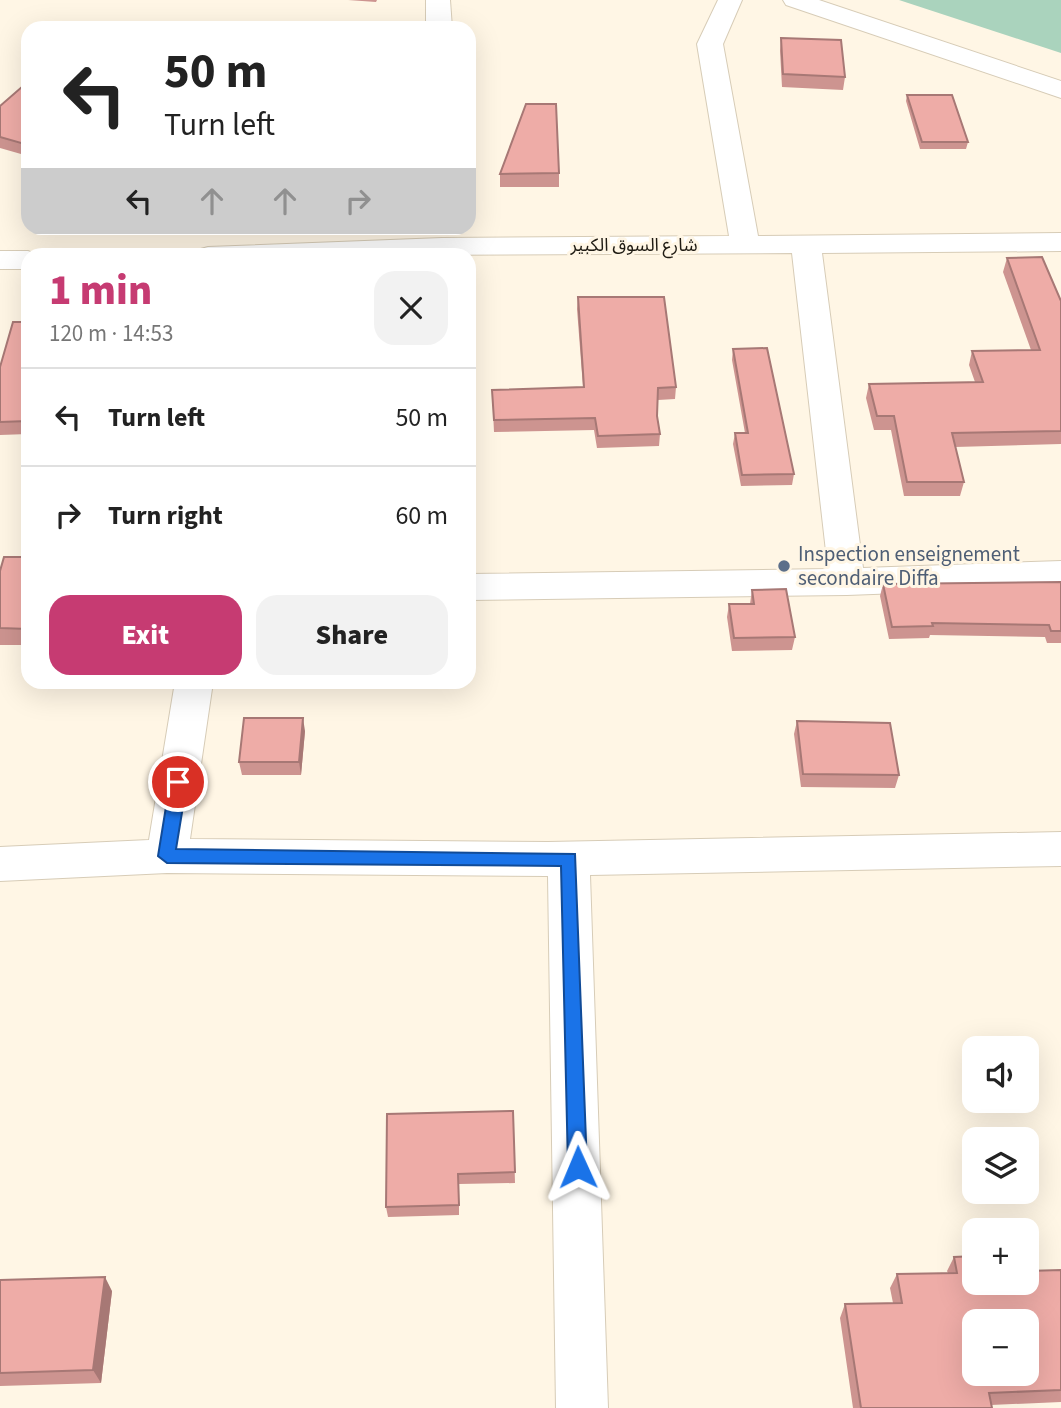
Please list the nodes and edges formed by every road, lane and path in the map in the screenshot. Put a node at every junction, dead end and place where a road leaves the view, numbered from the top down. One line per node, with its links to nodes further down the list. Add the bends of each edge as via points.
1 (438, 0): 4 (street)
2 (730, 0): 8 (street, via 710,44)
3 (795, 0): 5 (street)
4 (439, 21)
5 (1061, 90)
6 (442, 237): 8 (street, شارع السوق الكبير); 10 (street, شارع السوق الكبير)
7 (1061, 242): 9 (street, شارع السوق الكبير)
8 (745, 244): 9 (street, شارع السوق الكبير)
9 (806, 245): 14 (street)
10 (337, 248)
11 (0, 260): 12 (street)
12 (21, 260)
13 (1061, 575): 14 (street)
14 (847, 582): 15 (street)
15 (476, 587)
16 (193, 689): 18 (street)
17 (1061, 849): 19 (street)
18 (167, 856): 19 (street); 20 (street)
19 (569, 859): 21 (street)
20 (0, 864)
21 (582, 1408)

